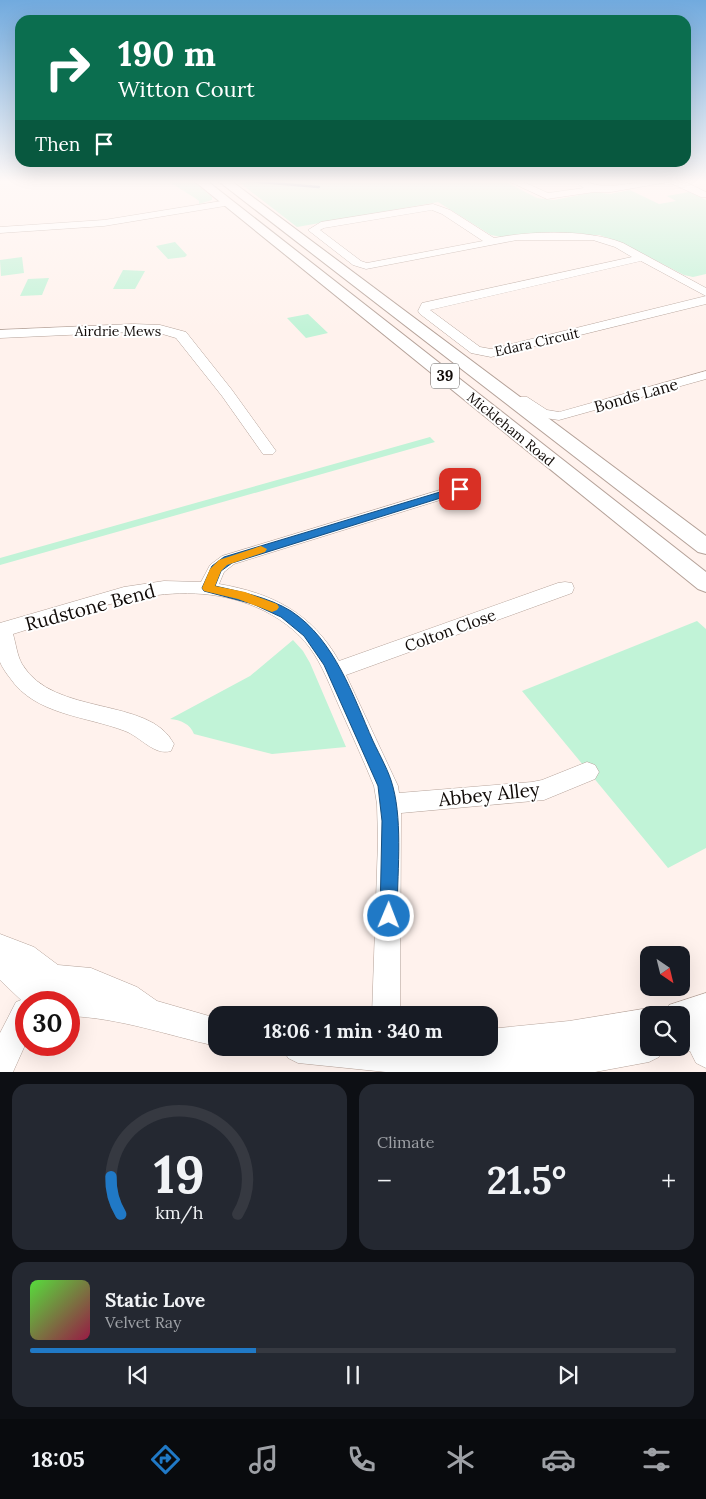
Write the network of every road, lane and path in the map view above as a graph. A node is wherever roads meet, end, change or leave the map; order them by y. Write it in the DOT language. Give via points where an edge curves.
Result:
graph roads {
  1 [pos="13,230"];
  2 [pos="262,230"];
  3 [pos="282,230"];
  4 [pos="289,230"];
  5 [pos="313,230"];
  6 [pos="474,230"];
  7 [pos="0,231"];
  8 [pos="267,234"];
  9 [pos="492,242"];
  10 [pos="642,258"];
  11 [pos="701,278"];
  12 [pos="686,282"];
  13 [pos="706,293"];
  14 [pos="706,300"];
  15 [pos="0,334"];
  16 [pos="448,350"];
  17 [pos="706,375"];
  18 [pos="566,415"];
  19 [pos="568,442"];
  20 [pos="268,450"];
  21 [pos="460,489"];
  22 [pos="706,547"];
  23 [pos="706,584"];
  24 [pos="208,588"];
  25 [pos="565,588"];
  26 [pos="1,631"];
  27 [pos="334,671"];
  28 [pos="163,744"];
  29 [pos="586,772"];
  30 [pos="389,804"];
  31 [pos="0,948"];
  32 [pos="0,963"];
  33 [pos="34,991"];
  34 [pos="38,991"];
  35 [pos="80,1001"];
  36 [pos="386,1006"];
  37 [pos="640,1026"];
  38 [pos="208,1030"];
  39 [pos="15,1040"];
  40 [pos="498,1045"];
  41 [pos="640,1048"];
  42 [pos="15,1051"];
  43 [pos="394,1056"];
  44 [pos="574,1056"];
  45 [pos="0,1065"];
  46 [pos="1,1072"];
  1 -- 7 [label="street"];
  2 -- 8 [label="main road, Mickleham Road / 39"];
  3 -- 8 [label="main road" via="275,235"];
  4 -- 16 [label="main road, Mickleham Road / 39"];
  5 -- 9 [label="street" via="357,263 366,266"];
  6 -- 9 [label="street"];
  8 -- 23 [label="main road, Mickleham Road / 39"];
  9 -- 10 [label="street" via="521,236 593,237 613,242"];
  10 -- 12 [label="street"];
  10 -- 14 [label="street, Edara Circuit" via="426,306 424,311 476,350 491,353"];
  11 -- 12 [label="street"];
  12 -- 13 [label="street"];
  15 -- 20 [label="street, Airdrie Mews" via="141,328 181,335"];
  16 -- 18 [label="street" via="538,411 552,416"];
  16 -- 19 [label="main road, Mickleham Road / 39"];
  17 -- 18 [label="street, Bonds Lane"];
  18 -- 19 [label="street" via="556,424"];
  19 -- 22 [label="main road, Mickleham Road / 39"];
  21 -- 24 [label="street" via="228,560 216,569"];
  24 -- 26 [label="street, Rudstone Bend" via="160,587 133,592"];
  24 -- 27 [label="street, Rudstone Bend" via="257,600 286,614 317,642"];
  25 -- 27 [label="street, Colton Close"];
  26 -- 28 [label="street" via="13,667 34,691 55,702 143,729"];
  27 -- 30 [label="street, Rudstone Bend" via="380,771"];
  29 -- 30 [label="street, Abbey Alley" via="532,792"];
  30 -- 36 [label="street, Rudstone Bend"];
  31 -- 34 [label="street" via="24,957"];
  32 -- 33 [label="street"];
  35 -- 38 [label="street" via="152,1014"];
  37 -- 44 [label="street"];
  39 -- 45 [label="street"];
  40 -- 44 [label="street"];
  41 -- 44 [label="street"];
  42 -- 46 [label="street"];
  43 -- 44 [label="street" via="413,1064 454,1067 515,1066"];
}
